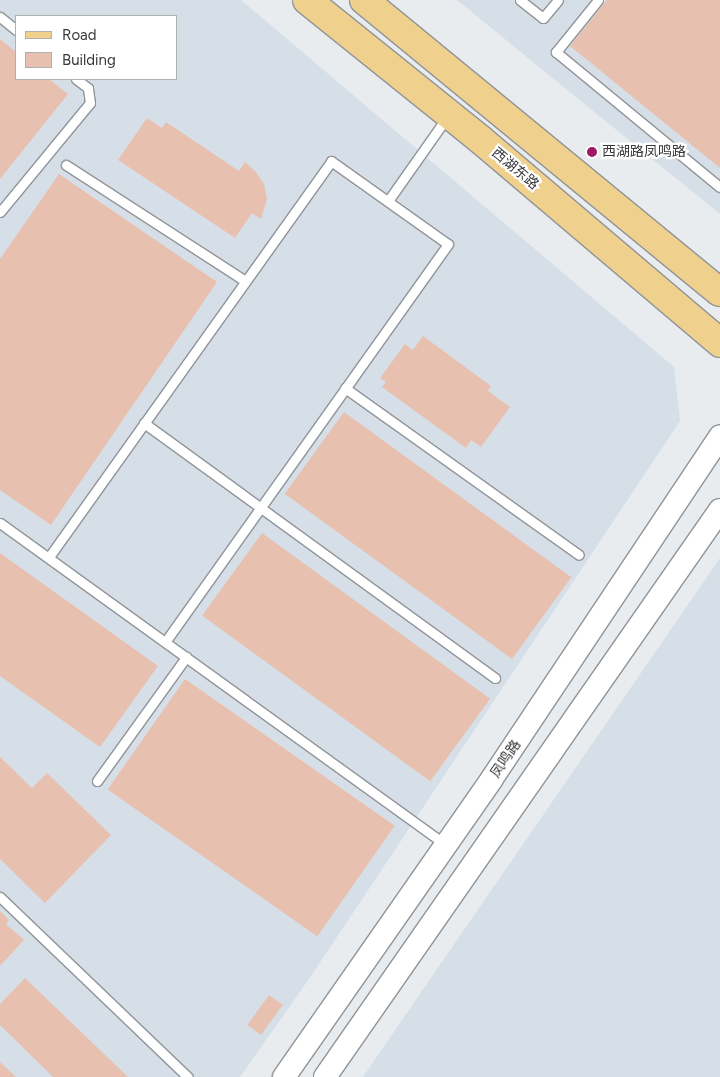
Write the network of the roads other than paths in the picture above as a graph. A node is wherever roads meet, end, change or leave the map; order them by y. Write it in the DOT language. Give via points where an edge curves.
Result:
graph roads {
  1 [pos="307,0"];
  2 [pos="364,0"];
  3 [pos="520,0"];
  4 [pos="558,0"];
  5 [pos="598,0"];
  6 [pos="0,17"];
  7 [pos="15,29"];
  8 [pos="77,80"];
  9 [pos="448,114"];
  10 [pos="66,164"];
  11 [pos="720,187"];
  12 [pos="388,201"];
  13 [pos="0,212"];
  14 [pos="246,281"];
  15 [pos="720,292"];
  16 [pos="720,343"];
  17 [pos="346,388"];
  18 [pos="144,423"];
  19 [pos="720,436"];
  20 [pos="260,508"];
  21 [pos="720,510"];
  22 [pos="0,523"];
  23 [pos="579,555"];
  24 [pos="49,557"];
  25 [pos="165,642"];
  26 [pos="186,657"];
  27 [pos="495,678"];
  28 [pos="96,781"];
  29 [pos="446,845"];
  30 [pos="0,897"];
  31 [pos="188,1077"];
  32 [pos="284,1077"];
  33 [pos="325,1077"];
  1 -- 9 [label="main road, 西湖东路"];
  2 -- 15 [label="main road"];
  3 -- 4 [label="lane" via="543,18"];
  5 -- 11 [label="lane" via="556,52"];
  6 -- 7 [label="lane"];
  8 -- 13 [label="lane" via="88,88 90,102"];
  9 -- 12 [label="lane"];
  9 -- 16 [label="main road, 西湖东路"];
  10 -- 14 [label="lane"];
  12 -- 14 [label="lane" via="331,161"];
  12 -- 17 [label="lane" via="448,244"];
  14 -- 18 [label="lane"];
  17 -- 20 [label="lane"];
  17 -- 23 [label="lane"];
  18 -- 20 [label="lane"];
  18 -- 24 [label="lane"];
  19 -- 29 [label="street, 凤鸣路"];
  20 -- 25 [label="lane"];
  20 -- 27 [label="lane"];
  21 -- 33 [label="street"];
  22 -- 24 [label="lane"];
  24 -- 25 [label="lane"];
  25 -- 26 [label="lane"];
  26 -- 28 [label="lane"];
  26 -- 29 [label="lane"];
  29 -- 32 [label="street, 凤鸣路"];
  30 -- 31 [label="lane"];
}
